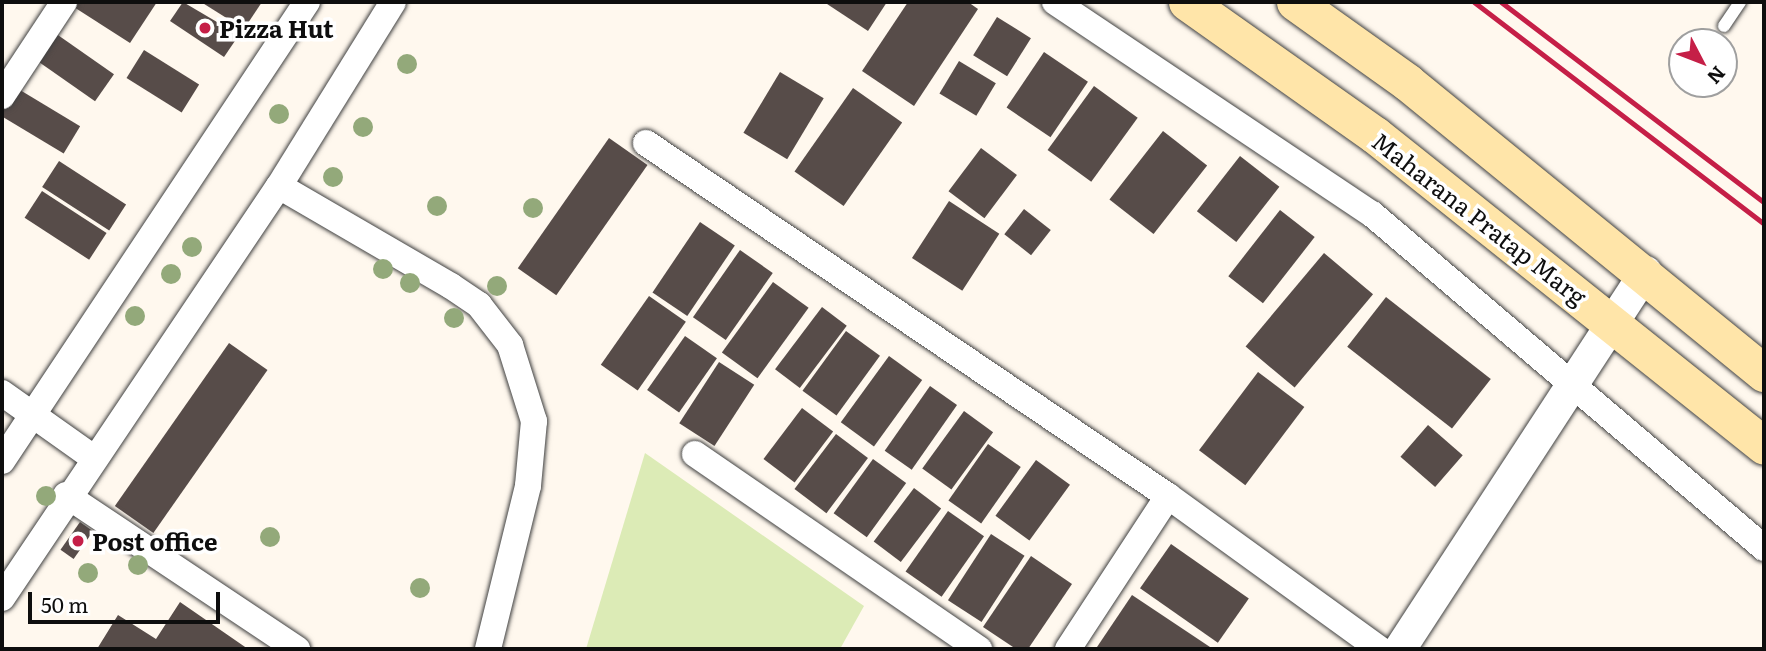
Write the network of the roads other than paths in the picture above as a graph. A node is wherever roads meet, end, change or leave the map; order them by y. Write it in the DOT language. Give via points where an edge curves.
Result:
graph roads {
  1 [pos="64,2"];
  2 [pos="307,2"];
  3 [pos="393,2"];
  4 [pos="1055,2"];
  5 [pos="1187,2"];
  6 [pos="1295,2"];
  7 [pos="1740,2"];
  8 [pos="1724,26"];
  9 [pos="2,96"];
  10 [pos="646,143"];
  11 [pos="279,186"];
  12 [pos="1646,272"];
  13 [pos="1611,321"];
  14 [pos="1764,373"];
  15 [pos="1570,385"];
  16 [pos="2,393"];
  17 [pos="30,415"];
  18 [pos="1764,446"];
  19 [pos="695,454"];
  20 [pos="92,457"];
  21 [pos="2,461"];
  22 [pos="66,495"];
  23 [pos="1168,496"];
  24 [pos="1764,548"];
  25 [pos="2,598"];
  26 [pos="297,649"];
  27 [pos="488,649"];
  28 [pos="979,649"];
  29 [pos="1068,649"];
  30 [pos="1379,649"];
  31 [pos="1401,649"];
  1 -- 9 [label="street"];
  2 -- 17 [label="street"];
  3 -- 11 [label="street"];
  4 -- 15 [label="street" via="1372,214"];
  5 -- 13 [label="main road, Maharana Pratap Marg" via="1375,135"];
  6 -- 12 [label="main road"];
  7 -- 8 [label="lane"];
  10 -- 23 [label="street"];
  11 -- 20 [label="street"];
  11 -- 27 [label="street" via="479,305 510,345 534,421 528,486"];
  12 -- 13 [label="street"];
  12 -- 14 [label="main road"];
  13 -- 15 [label="street"];
  13 -- 18 [label="main road, Maharana Pratap Marg"];
  15 -- 24 [label="street"];
  15 -- 31 [label="street"];
  16 -- 17 [label="street"];
  17 -- 20 [label="street"];
  17 -- 21 [label="street"];
  19 -- 28 [label="street"];
  20 -- 22 [label="street"];
  22 -- 25 [label="street"];
  22 -- 26 [label="street"];
  23 -- 29 [label="street"];
  23 -- 30 [label="street"];
}
